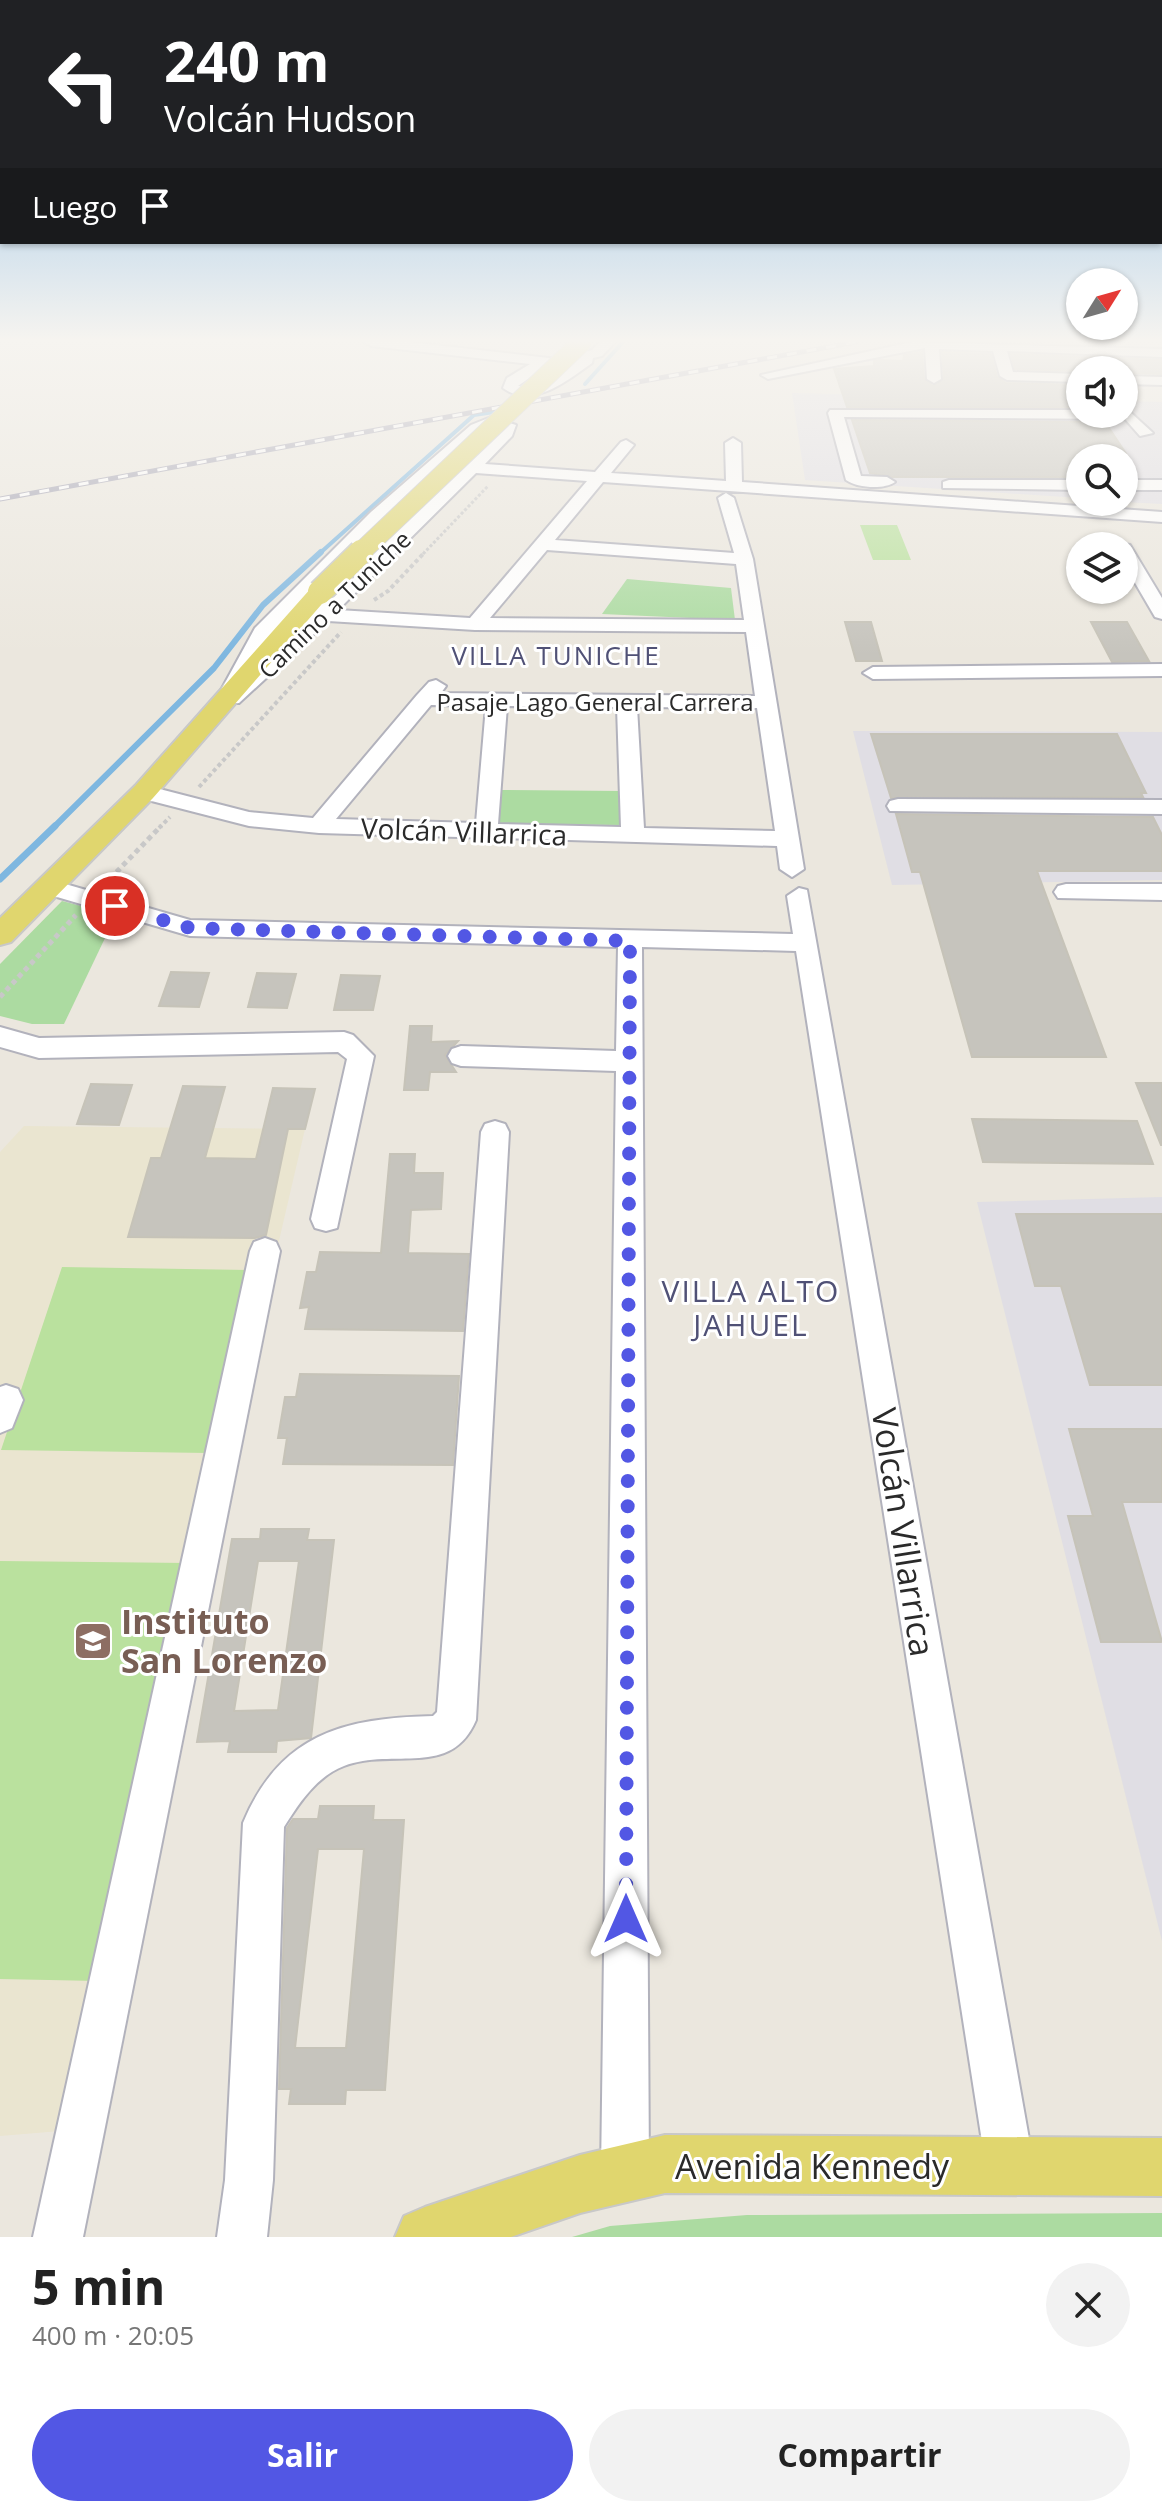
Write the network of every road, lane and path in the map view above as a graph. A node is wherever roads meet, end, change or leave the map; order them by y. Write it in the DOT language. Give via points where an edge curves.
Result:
graph roads {
  1 [pos="456,446"];
  2 [pos="486,446"];
  3 [pos="494,446"];
  4 [pos="625,446"];
  5 [pos="733,446"];
  6 [pos="844,446"];
  7 [pos="435,465"];
  8 [pos="472,468"];
  9 [pos="420,477"];
  10 [pos="459,481"];
  11 [pos="491,483"];
  12 [pos="593,484"];
  13 [pos="1066,485"];
  14 [pos="1138,485"];
  15 [pos="1162,485"];
  16 [pos="730,492"];
  17 [pos="781,503"];
  18 [pos="1066,511"];
  19 [pos="1138,515"];
  20 [pos="1086,516"];
  21 [pos="1131,516"];
  22 [pos="1162,517"];
  23 [pos="1110,532"];
  24 [pos="1121,532"];
  25 [pos="1162,533"];
  26 [pos="1138,536"];
  27 [pos="542,544"];
  28 [pos="744,559"];
  29 [pos="1138,571"];
  30 [pos="321,604"];
  31 [pos="1162,613"];
  32 [pos="354,617"];
  33 [pos="475,624"];
  34 [pos="754,626"];
  35 [pos="1162,670"];
  36 [pos="873,673"];
  37 [pos="497,700"];
  38 [pos="627,700"];
  39 [pos="766,702"];
  40 [pos="218,707"];
  41 [pos="144,792"];
  42 [pos="184,803"];
  43 [pos="898,806"];
  44 [pos="1162,807"];
  45 [pos="319,826"];
  46 [pos="486,832"];
  47 [pos="633,836"];
  48 [pos="787,839"];
  49 [pos="48,887"];
  50 [pos="1066,892"];
  51 [pos="1162,892"];
  52 [pos="91,899"];
  53 [pos="0,935"];
  54 [pos="630,941"];
  55 [pos="806,943"];
  56 [pos="0,997"];
  57 [pos="0,1037"];
  58 [pos="461,1056"];
  59 [pos="630,1061"];
  60 [pos="495,1132"];
  61 [pos="326,1219"];
  62 [pos="265,1251"];
  63 [pos="1010,2167"];
  64 [pos="1162,2167"];
  65 [pos="625,2173"];
  66 [pos="58,2237"];
  67 [pos="242,2237"];
  68 [pos="425,2237"];
  1 -- 7 [label="street, Camino a Tuniche"];
  2 -- 30 [label="main road, Camino a Tuniche, bridge"];
  3 -- 8 [label="street, Camino a Tuniche"];
  4 -- 12 [label="street"];
  5 -- 16 [label="street, Volcán Villarrica"];
  6 -- 13 [label="street" via="854,480"];
  7 -- 8 [label="street"];
  7 -- 9 [label="street, Camino a Tuniche"];
  8 -- 10 [label="street, Camino a Tuniche"];
  8 -- 12 [label="street"];
  9 -- 10 [label="street"];
  9 -- 40 [label="street, Camino a Tuniche" via="262,632"];
  10 -- 11 [label="street"];
  10 -- 30 [label="street, Camino a Tuniche"];
  11 -- 12 [label="street"];
  11 -- 32 [label="path" via="388,591"];
  12 -- 16 [label="street"];
  12 -- 27 [label="street"];
  14 -- 15 [label="street"];
  16 -- 17 [label="street"];
  16 -- 18 [label="street" via="753,488"];
  16 -- 28 [label="street, Volcán Villarrica"];
  19 -- 22 [label="street"];
  20 -- 23 [label="street"];
  21 -- 24 [label="street" via="1123,518"];
  25 -- 26 [label="street"];
  27 -- 28 [label="street"];
  27 -- 33 [label="street"];
  28 -- 34 [label="street, Volcán Villarrica"];
  29 -- 31 [label="street"];
  30 -- 32 [label="street"];
  30 -- 40 [label="main road, Camino a Tuniche"];
  32 -- 33 [label="street"];
  32 -- 42 [label="path"];
  33 -- 34 [label="street"];
  34 -- 39 [label="street, Volcán Villarrica"];
  35 -- 36 [label="street"];
  37 -- 38 [label="street, Pasaje Lago General Carrera"];
  37 -- 45 [label="street, Pasaje Lago General Carrera" via="430,692"];
  37 -- 46 [label="street"];
  38 -- 39 [label="street, Pasaje Lago General Carrera"];
  38 -- 47 [label="street"];
  39 -- 48 [label="street, Volcán Villarrica"];
  40 -- 41 [label="main road, Camino a Tuniche"];
  41 -- 42 [label="street, Volcán Villarrica"];
  41 -- 49 [label="main road, Camino a Tuniche"];
  42 -- 45 [label="street, Volcán Villarrica" via="249,819"];
  42 -- 52 [label="path"];
  43 -- 44 [label="street"];
  45 -- 46 [label="street, Volcán Villarrica"];
  46 -- 47 [label="street, Volcán Villarrica"];
  47 -- 48 [label="street, Volcán Villarrica"];
  48 -- 55 [label="street, Volcán Villarrica"];
  49 -- 52 [label="street"];
  49 -- 53 [label="main road, Camino a Tuniche"];
  50 -- 51 [label="street"];
  52 -- 54 [label="street" via="190,928"];
  52 -- 56 [label="path"];
  54 -- 55 [label="street"];
  54 -- 59 [label="street"];
  55 -- 63 [label="street, Volcán Villarrica"];
  57 -- 61 [label="street" via="39,1048 344,1042 361,1056"];
  58 -- 59 [label="street"];
  59 -- 65 [label="street"];
  60 -- 67 [label="street" via="456,1720 442,1736 375,1736 314,1760 282,1788 264,1823"];
  62 -- 66 [label="street"];
  63 -- 64 [label="main road, Avenida Kennedy"];
  63 -- 65 [label="main road, Avenida Kennedy" via="709,2162"];
  65 -- 68 [label="main road, Avenida Kennedy"];
}
